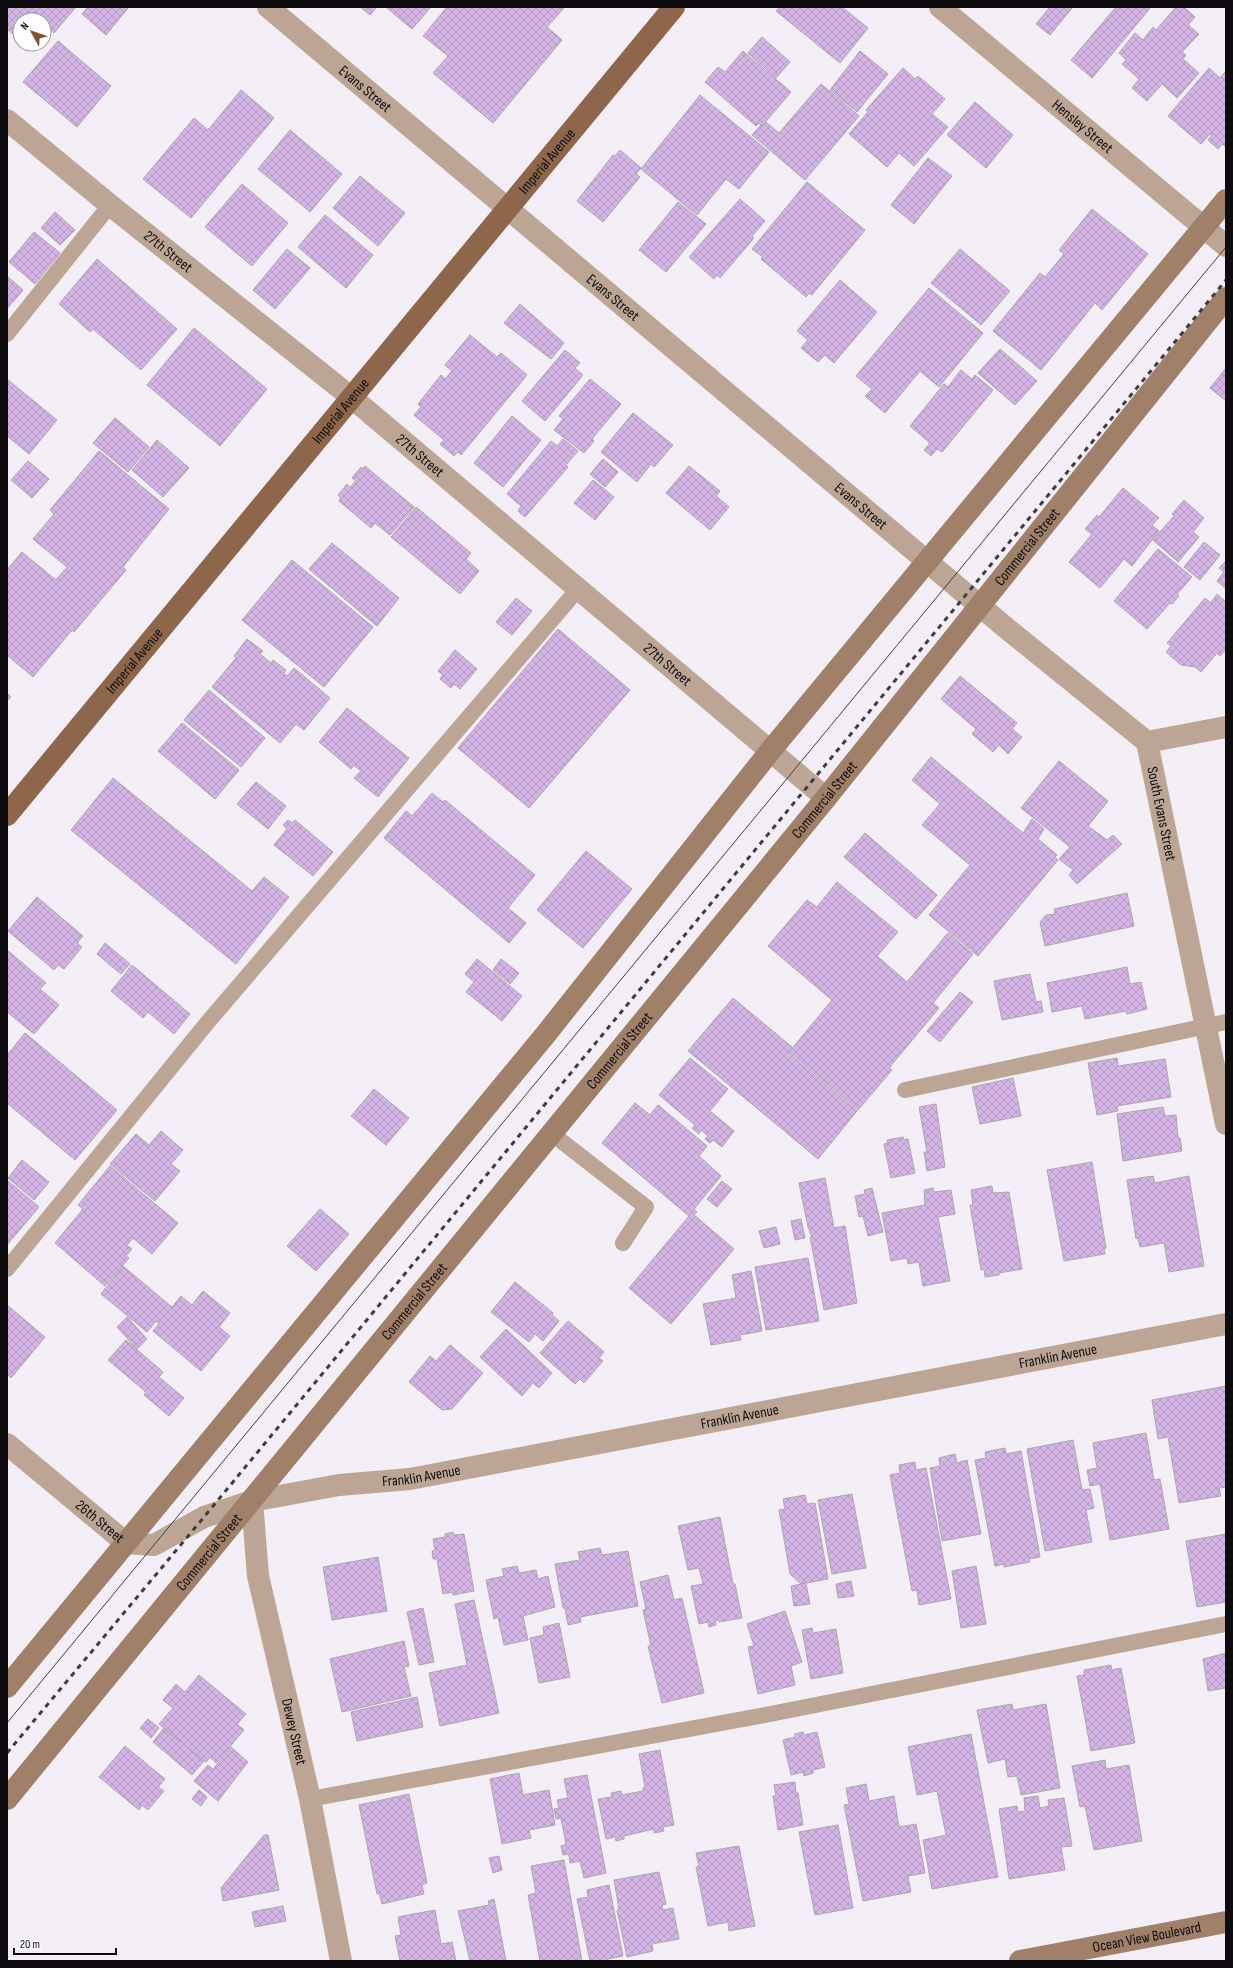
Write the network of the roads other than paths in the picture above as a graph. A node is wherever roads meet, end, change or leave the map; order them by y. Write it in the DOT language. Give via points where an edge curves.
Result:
graph roads {
  1 [pos="268,7"];
  2 [pos="674,7"];
  3 [pos="940,7"];
  4 [pos="7,120"];
  5 [pos="1226,200"];
  6 [pos="110,205"];
  7 [pos="508,207"];
  8 [pos="1204,227"];
  9 [pos="1226,246"];
  10 [pos="1226,298"];
  11 [pos="7,334"];
  12 [pos="351,397"];
  13 [pos="928,560"];
  14 [pos="579,588"];
  15 [pos="980,604"];
  16 [pos="1226,727"];
  17 [pos="1147,742"];
  18 [pos="771,750"];
  19 [pos="826,798"];
  20 [pos="7,815"];
  21 [pos="1216,1024"];
  22 [pos="904,1090"];
  23 [pos="1226,1124"];
  24 [pos="551,1133"];
  25 [pos="623,1243"];
  26 [pos="7,1269"];
  27 [pos="1226,1324"];
  28 [pos="7,1444"];
  29 [pos="252,1501"];
  30 [pos="126,1543"];
  31 [pos="1226,1624"];
  32 [pos="7,1687"];
  33 [pos="7,1799"];
  34 [pos="310,1799"];
  35 [pos="1226,1922"];
  36 [pos="341,1961"];
  37 [pos="1020,1961"];
  1 -- 7 [label="street, Evans Street"];
  2 -- 7 [label="main road, Imperial Avenue"];
  3 -- 8 [label="street, Hensley Street"];
  4 -- 6 [label="street, 27th Street"];
  5 -- 8 [label="main road"];
  6 -- 11 [label="lane"];
  6 -- 12 [label="street, 27th Street"];
  7 -- 12 [label="main road, Imperial Avenue"];
  7 -- 13 [label="street, Evans Street"];
  8 -- 9 [label="street, Hensley Street"];
  8 -- 13 [label="main road"];
  10 -- 15 [label="main road, Commercial Street"];
  12 -- 14 [label="street, 27th Street"];
  12 -- 20 [label="main road, Imperial Avenue"];
  13 -- 15 [label="street, Evans Street"];
  13 -- 18 [label="main road"];
  14 -- 18 [label="street, 27th Street"];
  14 -- 26 [label="lane" via="207,1023"];
  15 -- 17 [label="street"];
  15 -- 19 [label="main road, Commercial Street"];
  16 -- 17 [label="street"];
  17 -- 21 [label="street, South Evans Street"];
  18 -- 19 [label="street, 27th Street"];
  18 -- 30 [label="main road" via="546,1034"];
  19 -- 24 [label="main road, Commercial Street"];
  21 -- 22 [label="lane"];
  21 -- 23 [label="street, South Evans Street"];
  24 -- 25 [label="lane" via="646,1207"];
  24 -- 29 [label="main road, Commercial Street"];
  27 -- 29 [label="street, Franklin Avenue" via="410,1479 339,1485"];
  28 -- 30 [label="street, 26th Street"];
  29 -- 30 [label="street, 26th Street" via="204,1517 154,1545"];
  29 -- 33 [label="main road, Commercial Street"];
  29 -- 34 [label="street, Dewey Street" via="258,1576"];
  30 -- 32 [label="main road"];
  31 -- 34 [label="lane" via="765,1715"];
  34 -- 36 [label="street, Dewey Street"];
  35 -- 37 [label="main road, Ocean View Boulevard"];
}
